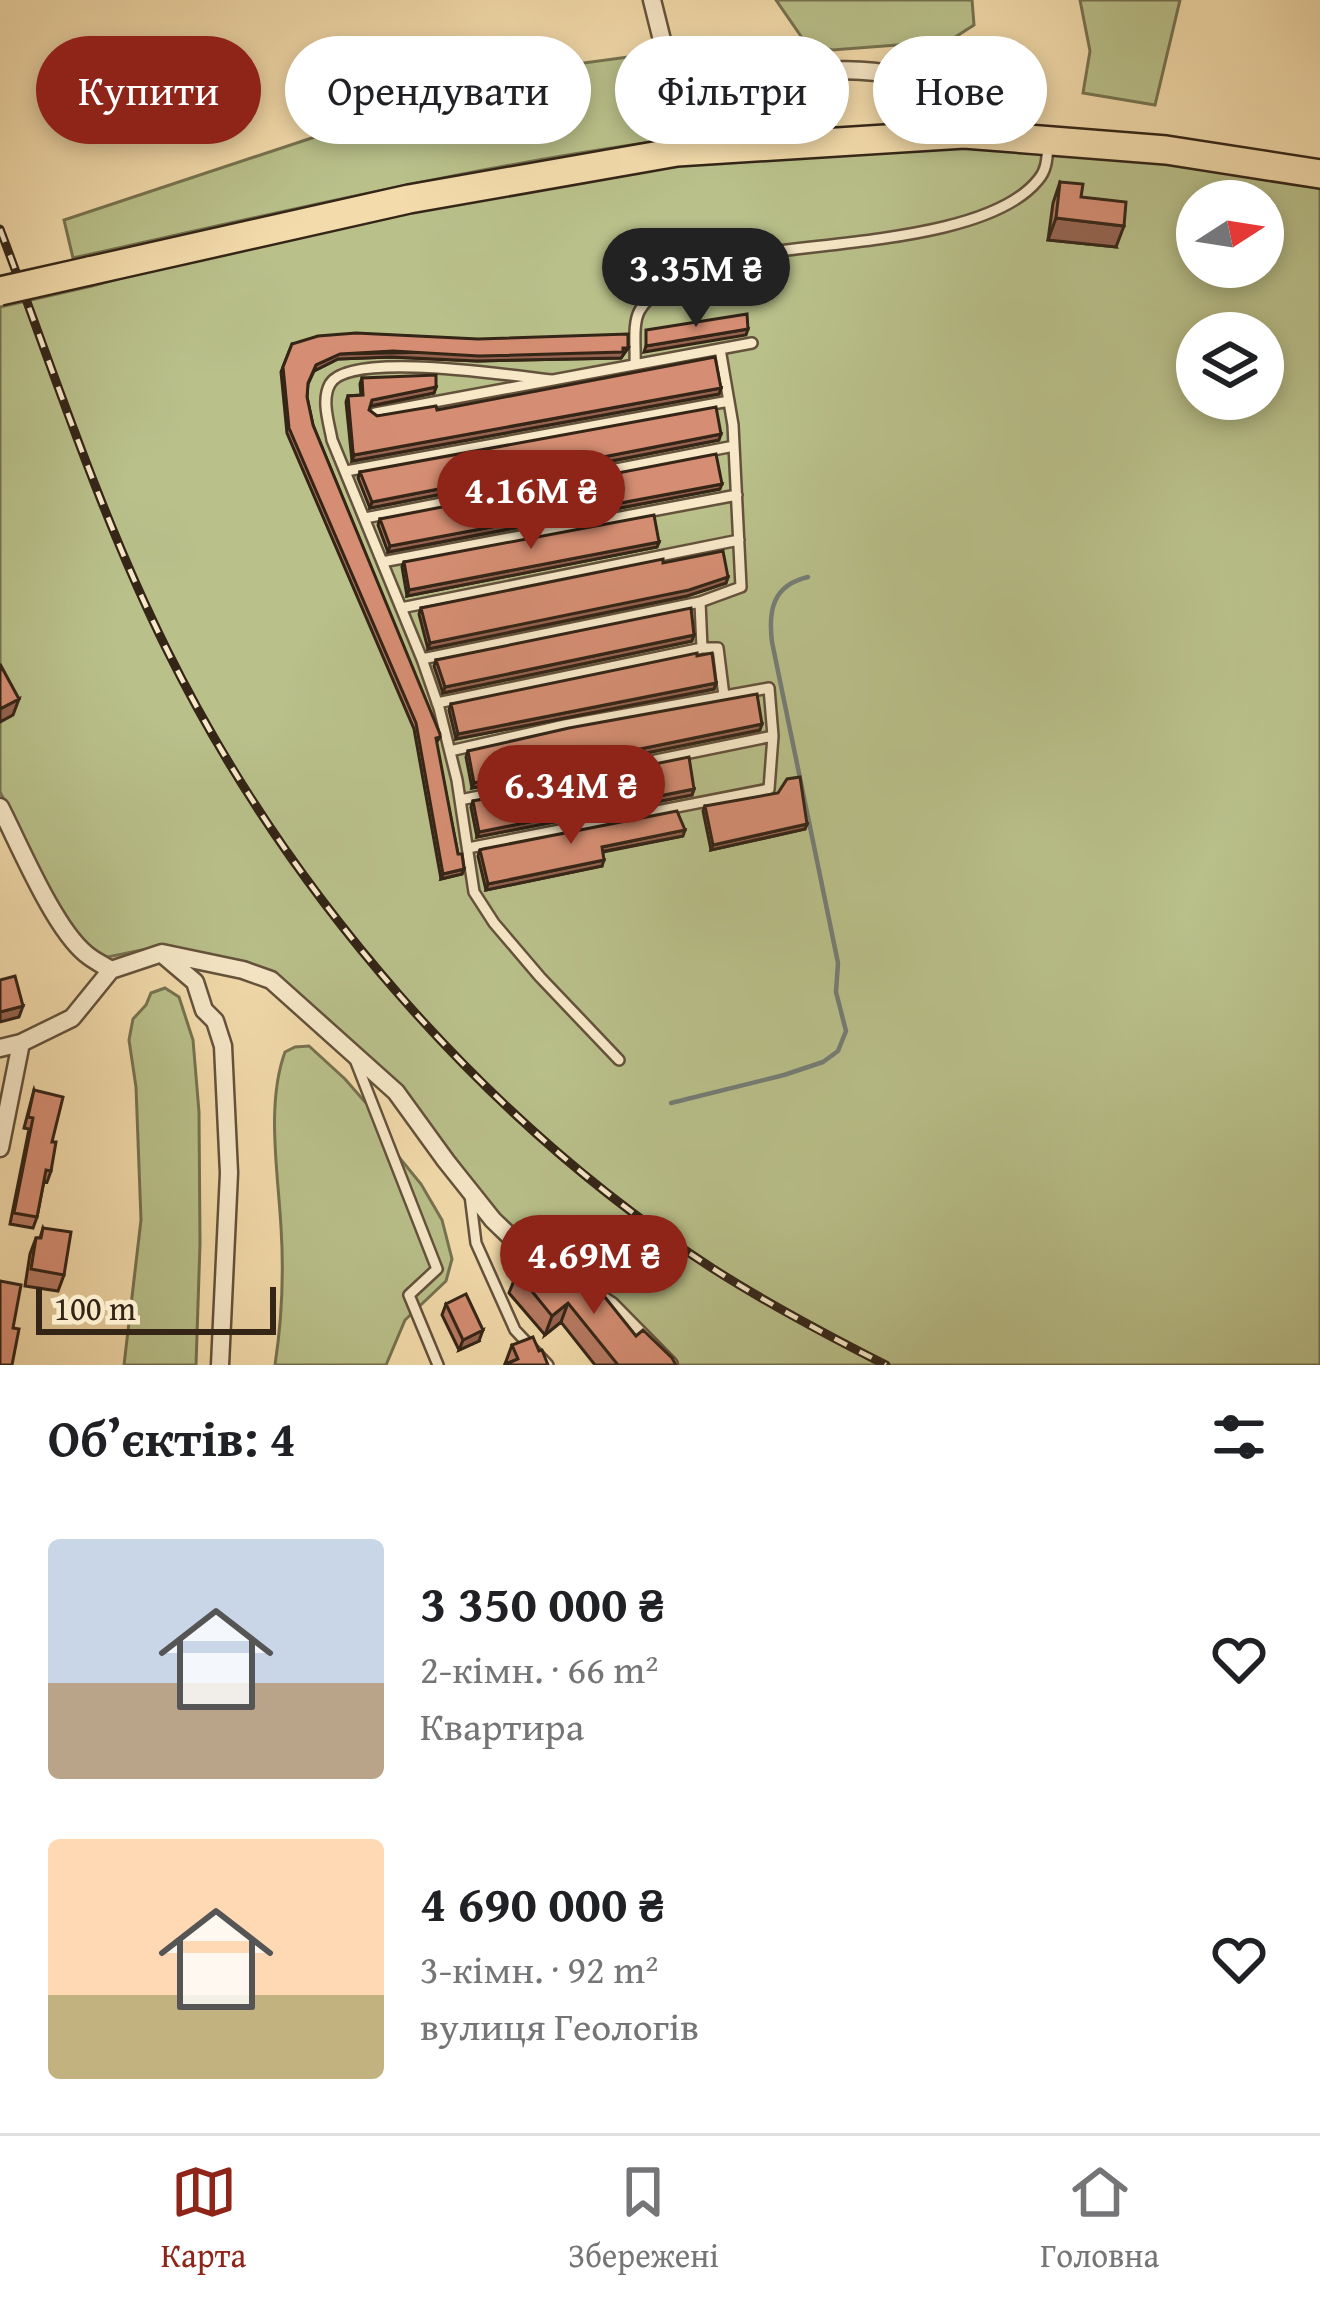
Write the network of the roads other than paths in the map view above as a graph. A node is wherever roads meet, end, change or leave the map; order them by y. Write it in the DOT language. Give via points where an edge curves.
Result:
graph roads {
  1 [pos="652,0"];
  2 [pos="873,71"];
  3 [pos="873,140"];
  4 [pos="1048,140"];
  5 [pos="1320,174"];
  6 [pos="0,291"];
  7 [pos="752,344"];
  8 [pos="720,349"];
  9 [pos="635,364"];
  10 [pos="551,380"];
  11 [pos="729,400"];
  12 [pos="375,413"];
  13 [pos="734,446"];
  14 [pos="346,471"];
  15 [pos="737,495"];
  16 [pos="365,518"];
  17 [pos="739,540"];
  18 [pos="382,562"];
  19 [pos="700,602"];
  20 [pos="401,608"];
  21 [pos="702,648"];
  22 [pos="422,659"];
  23 [pos="724,696"];
  24 [pos="437,703"];
  25 [pos="773,736"];
  26 [pos="450,751"];
  27 [pos="460,800"];
  28 [pos="0,807"];
  29 [pos="468,848"];
  30 [pos="162,953"];
  31 [pos="111,970"];
  32 [pos="21,1043"];
  33 [pos="0,1048"];
  34 [pos="352,1051"];
  35 [pos="619,1060"];
  36 [pos="0,1148"];
  37 [pos="469,1190"];
  38 [pos="220,1365"];
  39 [pos="438,1365"];
  40 [pos="548,1365"];
  41 [pos="669,1365"];
  1 -- 2 [label="street" via="665,52 700,68"];
  3 -- 6 [label="main road, bridge" via="677,152 409,199"];
  4 -- 5 [label="main road"];
  4 -- 9 [label="lane" via="1040,179 988,212 950,226 735,258 676,280 637,313"];
  7 -- 8 [label="lane"];
  8 -- 9 [label="lane"];
  8 -- 11 [label="lane"];
  9 -- 10 [label="lane"];
  10 -- 12 [label="lane"];
  10 -- 14 [label="lane" via="438,368 339,373 325,401"];
  11 -- 13 [label="lane"];
  11 -- 14 [label="lane"];
  13 -- 15 [label="lane"];
  13 -- 16 [label="lane"];
  14 -- 16 [label="lane"];
  15 -- 17 [label="lane"];
  15 -- 18 [label="lane"];
  16 -- 18 [label="lane"];
  17 -- 19 [label="lane" via="741,587"];
  17 -- 20 [label="lane"];
  18 -- 20 [label="lane"];
  19 -- 21 [label="lane"];
  19 -- 22 [label="lane"];
  20 -- 22 [label="lane"];
  21 -- 23 [label="lane" via="718,648"];
  21 -- 24 [label="lane"];
  22 -- 24 [label="lane"];
  23 -- 25 [label="lane" via="769,688"];
  23 -- 26 [label="lane"];
  24 -- 26 [label="lane"];
  25 -- 27 [label="lane"];
  25 -- 29 [label="lane" via="769,789"];
  26 -- 27 [label="lane"];
  27 -- 29 [label="lane"];
  28 -- 31 [label="street" via="69,934"];
  29 -- 35 [label="lane" via="474,892 494,922"];
  30 -- 31 [label="street"];
  30 -- 34 [label="street" via="271,980"];
  30 -- 38 [label="street" via="195,982 223,1046 229,1173"];
  31 -- 32 [label="street" via="72,1018"];
  32 -- 33 [label="street"];
  32 -- 36 [label="street"];
  34 -- 37 [label="street" via="396,1092"];
  34 -- 39 [label="lane" via="437,1269 409,1295"];
  37 -- 40 [label="lane" via="476,1243 515,1330"];
  37 -- 41 [label="street" via="520,1246 610,1306"];
}
